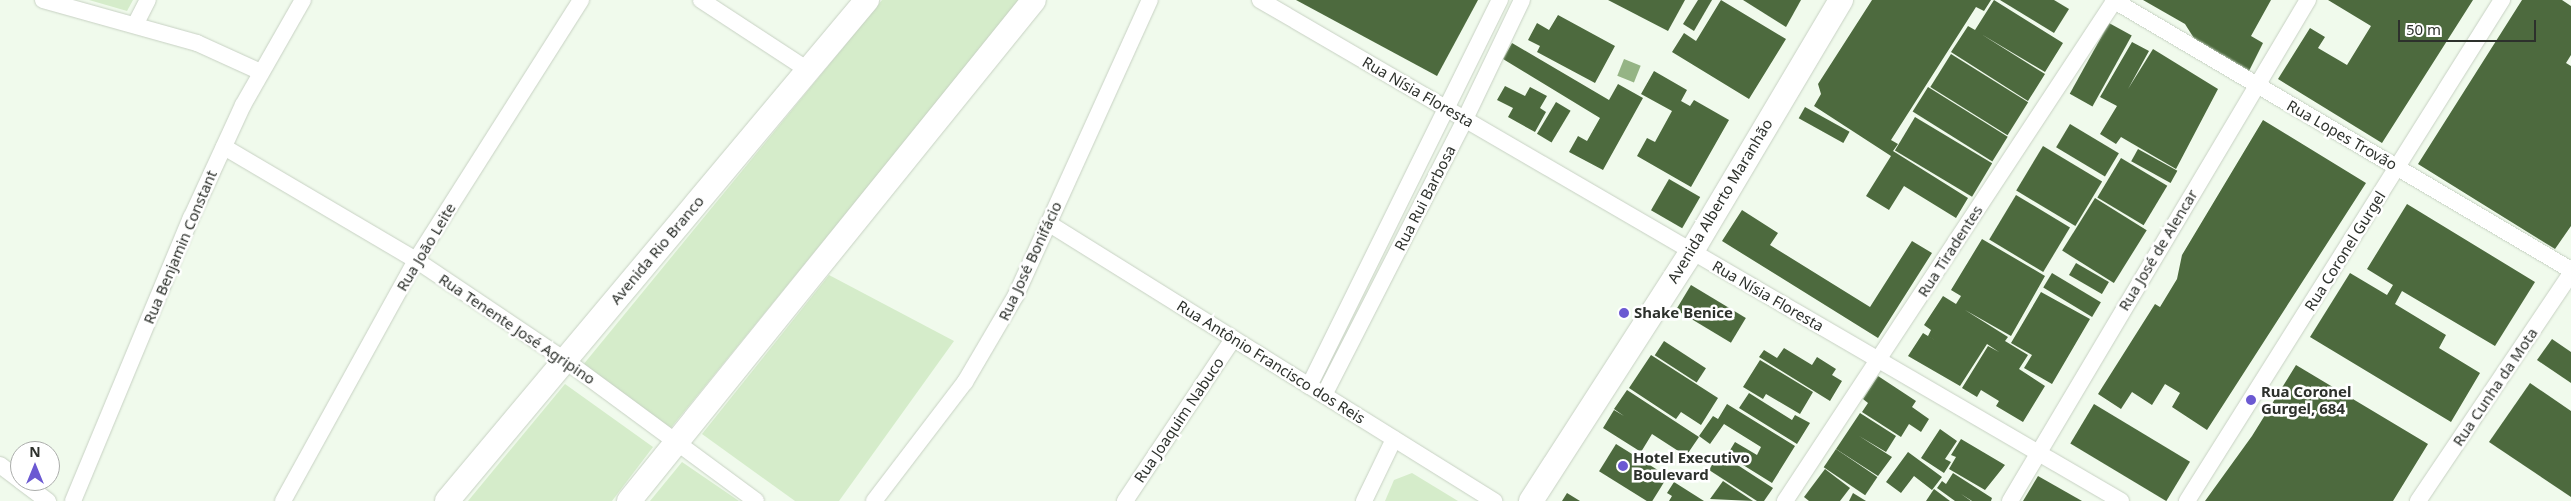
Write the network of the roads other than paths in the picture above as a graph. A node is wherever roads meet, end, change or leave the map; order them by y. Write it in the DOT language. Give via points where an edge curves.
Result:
graph roads {
  1 [pos="43,0"];
  2 [pos="148,0"];
  3 [pos="303,0"];
  4 [pos="581,0"];
  5 [pos="701,0"];
  6 [pos="867,0"];
  7 [pos="1034,0"];
  8 [pos="1150,0"];
  9 [pos="1260,0"];
  10 [pos="1500,0"];
  11 [pos="1841,0"];
  12 [pos="2114,0"];
  13 [pos="2308,0"];
  14 [pos="2502,0"];
  15 [pos="1518,1"];
  16 [pos="135,25"];
  17 [pos="808,70"];
  18 [pos="261,72"];
  19 [pos="2258,86"];
  20 [pos="1446,109"];
  21 [pos="1465,119"];
  22 [pos="224,146"];
  23 [pos="2398,168"];
  24 [pos="1048,224"];
  25 [pos="1692,251"];
  26 [pos="416,260"];
  27 [pos="1370,262"];
  28 [pos="2571,271"];
  29 [pos="1387,272"];
  30 [pos="1233,339"];
  31 [pos="565,360"];
  32 [pos="1878,360"];
  33 [pos="1309,386"];
  34 [pos="1324,395"];
  35 [pos="1394,438"];
  36 [pos="676,442"];
  37 [pos="2039,453"];
  38 [pos="0,465"];
  39 [pos="10,473"];
  40 [pos="34,491"];
  41 [pos="48,501"];
  42 [pos="73,501"];
  43 [pos="283,501"];
  44 [pos="447,501"];
  45 [pos="629,501"];
  46 [pos="756,501"];
  47 [pos="874,501"];
  48 [pos="1125,501"];
  49 [pos="1364,501"];
  50 [pos="1494,501"];
  51 [pos="1531,501"];
  52 [pos="1785,501"];
  53 [pos="2010,501"];
  54 [pos="2121,501"];
  55 [pos="2187,501"];
  56 [pos="2418,501"];
  1 -- 16 [label="street"];
  2 -- 16 [label="street"];
  3 -- 18 [label="street, Rua Benjamin Constant"];
  4 -- 26 [label="street, Rua João Leite"];
  5 -- 17 [label="street"];
  6 -- 17 [label="main road, Avenida Rio Branco"];
  7 -- 36 [label="main road"];
  8 -- 24 [label="street, Rua José Bonifácio"];
  9 -- 20 [label="street, Rua Nísia Floresta"];
  10 -- 20 [label="street, Rua Rui Barbosa"];
  11 -- 25 [label="main road, Avenida Alberto Maranhão"];
  12 -- 19 [label="street, Rua Lopes Trovão"];
  12 -- 32 [label="street, Rua Tiradentes"];
  13 -- 19 [label="street, Rua José de Alencar"];
  14 -- 23 [label="street, Rua Coronel Gurgel"];
  15 -- 21 [label="street, Rua Rui Barbosa"];
  16 -- 18 [label="street" via="197,43"];
  17 -- 31 [label="main road, Avenida Rio Branco"];
  18 -- 22 [label="street, Rua Benjamin Constant"];
  19 -- 23 [label="street, Rua Lopes Trovão"];
  19 -- 37 [label="street, Rua José de Alencar" via="2130,294"];
  20 -- 21 [label="street, Rua Nísia Floresta"];
  20 -- 27 [label="street, Rua Rui Barbosa"];
  21 -- 25 [label="street, Rua Nísia Floresta"];
  21 -- 29 [label="street, Rua Rui Barbosa"];
  22 -- 26 [label="street, Rua Tenente José Agripino"];
  22 -- 42 [label="street, Rua Benjamin Constant"];
  23 -- 28 [label="street, Rua Lopes Trovão"];
  23 -- 55 [label="street, Rua Coronel Gurgel"];
  24 -- 30 [label="street, Rua Antônio Francisco dos Reis"];
  24 -- 47 [label="street, Rua José Bonifácio" via="1016,295 965,382"];
  25 -- 32 [label="street, Rua Nísia Floresta"];
  25 -- 51 [label="main road, Avenida Alberto Maranhão"];
  26 -- 31 [label="street, Rua Tenente José Agripino"];
  26 -- 43 [label="street, Rua João Leite"];
  27 -- 29 [label="street"];
  27 -- 33 [label="street, Rua Rui Barbosa"];
  28 -- 56 [label="street, Rua Cunha da Mota"];
  29 -- 34 [label="street, Rua Rui Barbosa"];
  30 -- 33 [label="street, Rua Antônio Francisco dos Reis"];
  30 -- 48 [label="street, Rua Joaquim Nabuco"];
  31 -- 36 [label="street, Rua Tenente José Agripino"];
  31 -- 44 [label="main road, Avenida Rio Branco"];
  32 -- 37 [label="street, Rua Nísia Floresta"];
  32 -- 52 [label="street, Rua Tiradentes"];
  33 -- 34 [label="street, Rua Antônio Francisco dos Reis"];
  34 -- 35 [label="street, Rua Antônio Francisco dos Reis"];
  35 -- 49 [label="street"];
  35 -- 50 [label="street, Rua Antônio Francisco dos Reis"];
  36 -- 45 [label="main road"];
  36 -- 46 [label="street, Rua Tenente José Agripino"];
  37 -- 53 [label="street, Rua José de Alencar"];
  37 -- 54 [label="street, Rua Nísia Floresta"];
  38 -- 39 [label="street"];
  40 -- 41 [label="street"];
}
